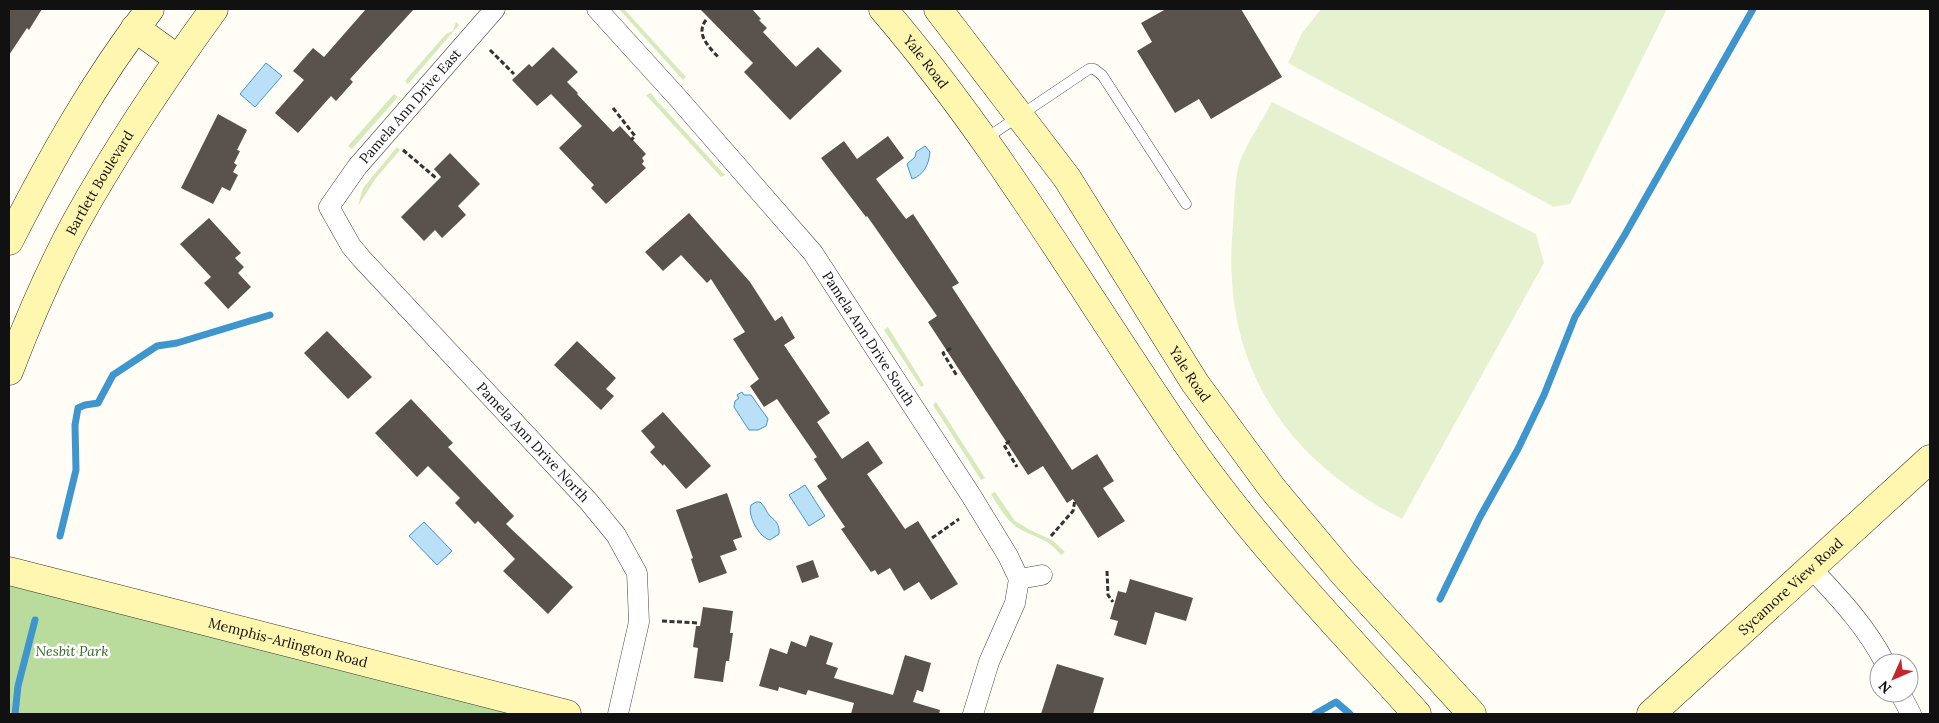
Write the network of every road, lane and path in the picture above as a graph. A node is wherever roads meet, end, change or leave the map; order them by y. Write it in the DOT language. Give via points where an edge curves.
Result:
graph roads {
  1 [pos="214,9"];
  2 [pos="495,9"];
  3 [pos="597,9"];
  4 [pos="883,9"];
  5 [pos="945,11"];
  6 [pos="142,18"];
  7 [pos="706,20"];
  8 [pos="490,50"];
  9 [pos="719,58"];
  10 [pos="178,59"];
  11 [pos="514,74"];
  12 [pos="614,108"];
  13 [pos="1020,115"];
  14 [pos="631,140"];
  15 [pos="984,140"];
  16 [pos="403,150"];
  17 [pos="436,178"];
  18 [pos="1186,204"];
  19 [pos="329,207"];
  20 [pos="9,241"];
  21 [pos="951,348"];
  22 [pos="9,371"];
  23 [pos="957,376"];
  24 [pos="1010,441"];
  25 [pos="1930,459"];
  26 [pos="1017,467"];
  27 [pos="1075,500"];
  28 [pos="959,519"];
  29 [pos="1051,536"];
  30 [pos="932,538"];
  31 [pos="1811,568"];
  32 [pos="9,571"];
  33 [pos="1107,571"];
  34 [pos="1042,575"];
  35 [pos="1019,579"];
  36 [pos="1113,602"];
  37 [pos="662,622"];
  38 [pos="699,623"];
  39 [pos="1880,653"];
  40 [pos="567,714"];
  41 [pos="618,714"];
  42 [pos="973,714"];
  43 [pos="1417,714"];
  44 [pos="1472,714"];
  45 [pos="1651,714"];
  1 -- 10 [label="main road, Bartlett Boulevard"];
  2 -- 19 [label="street, Pamela Ann Drive East" via="357,167"];
  3 -- 35 [label="street, Pamela Ann Drive South" via="813,253 972,497"];
  4 -- 15 [label="main road, Yale Road"];
  5 -- 13 [label="main road, Yale Road"];
  6 -- 10 [label="main road"];
  6 -- 20 [label="main road" via="54,155"];
  7 -- 9 [label="path" via="702,26 703,36"];
  8 -- 11 [label="path"];
  10 -- 22 [label="main road, Bartlett Boulevard" via="119,148 75,224 38,300"];
  12 -- 14 [label="path" via="635,136"];
  13 -- 15 [label="lane"];
  13 -- 18 [label="lane" via="1094,68 1102,75"];
  13 -- 44 [label="main road, Yale Road" via="1067,178 1195,382 1272,488 1343,573"];
  15 -- 43 [label="main road, Yale Road" via="1185,441 1247,521"];
  16 -- 17 [label="path"];
  19 -- 41 [label="street, Pamela Ann Drive North" via="360,258 589,502 626,550 637,573 639,622"];
  21 -- 23 [label="path" via="943,353"];
  24 -- 26 [label="path" via="1004,446"];
  25 -- 31 [label="main road, Sycamore View Road"];
  27 -- 29 [label="path" via="1072,511"];
  28 -- 30 [label="path"];
  31 -- 39 [label="street" via="1854,614"];
  31 -- 45 [label="main road, Sycamore View Road"];
  32 -- 40 [label="main road, Memphis-Arlington Road"];
  33 -- 36 [label="path" via="1108,595"];
  34 -- 35 [label="street"];
  35 -- 42 [label="street" via="1015,603 989,662"];
  37 -- 38 [label="path"];
}
